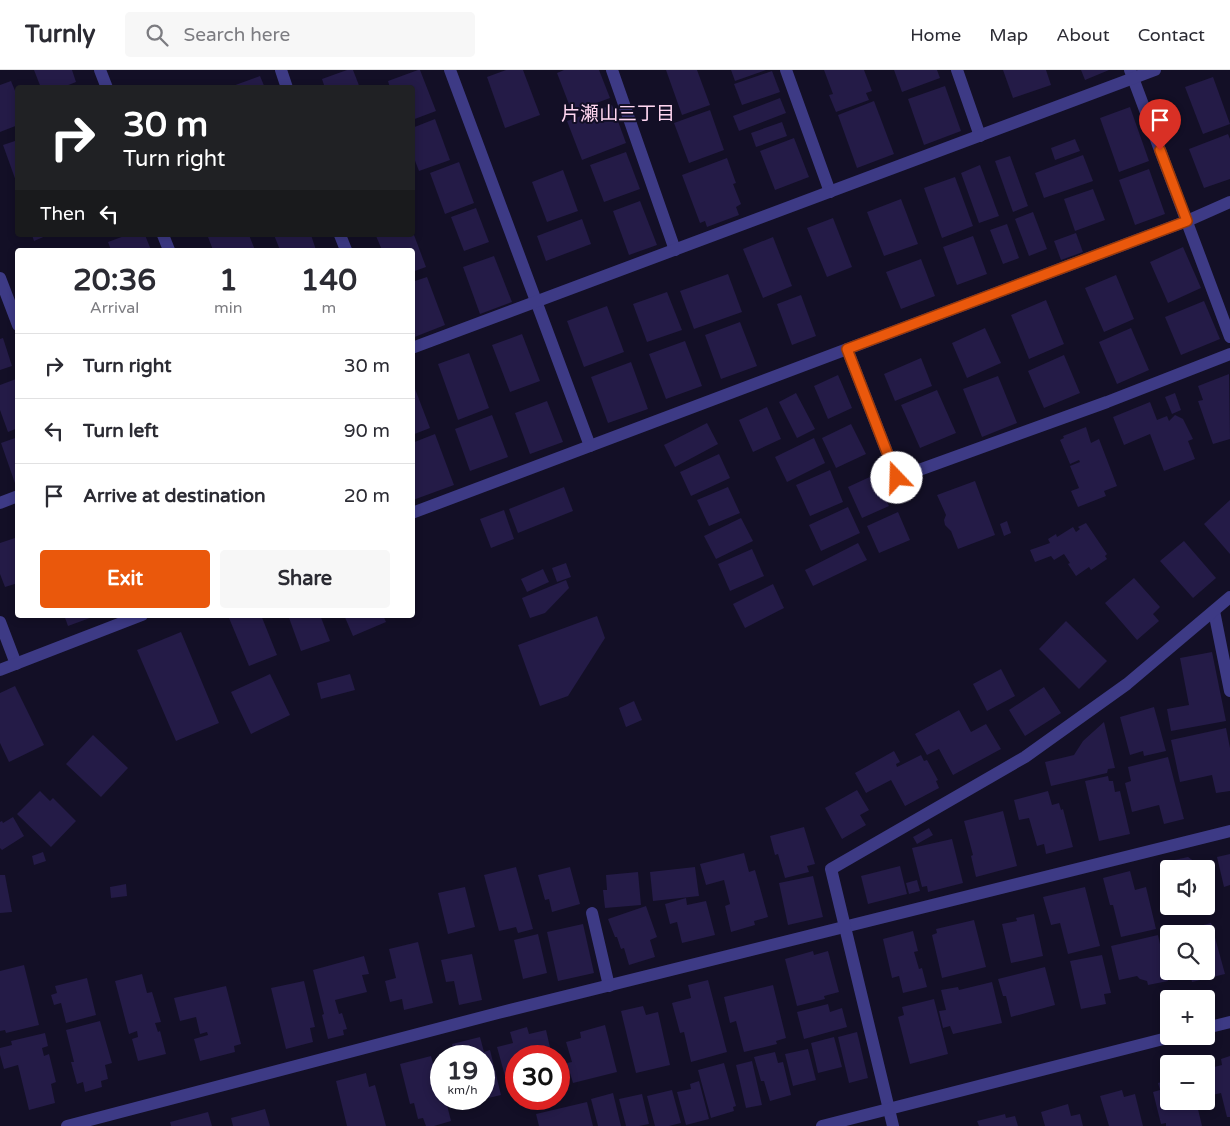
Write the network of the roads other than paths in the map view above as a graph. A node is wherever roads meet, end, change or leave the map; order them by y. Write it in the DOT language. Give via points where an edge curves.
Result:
graph roads {
  1 [pos="100,70"];
  2 [pos="281,70"];
  3 [pos="450,70"];
  4 [pos="612,70"];
  5 [pos="786,70"];
  6 [pos="956,70"];
  7 [pos="1155,70"];
  8 [pos="1132,74"];
  9 [pos="106,85"];
  10 [pos="286,85"];
  11 [pos="980,136"];
  12 [pos="830,192"];
  13 [pos="1230,202"];
  14 [pos="1187,221"];
  15 [pos="676,250"];
  16 [pos="0,278"];
  17 [pos="536,302"];
  18 [pos="15,317"];
  19 [pos="1230,337"];
  20 [pos="415,347"];
  21 [pos="847,349"];
  22 [pos="1230,354"];
  23 [pos="590,446"];
  24 [pos="15,497"];
  25 [pos="0,503"];
  26 [pos="415,512"];
  27 [pos="1230,597"];
  28 [pos="1214,611"];
  29 [pos="127,618"];
  30 [pos="0,622"];
  31 [pos="16,664"];
  32 [pos="0,670"];
  33 [pos="1230,691"];
  34 [pos="1230,831"];
  35 [pos="592,913"];
  36 [pos="844,927"];
  37 [pos="610,986"];
  38 [pos="1230,1022"];
  39 [pos="1215,1026"];
  40 [pos="1160,1040"];
  41 [pos="888,1109"];
  42 [pos="67,1126"];
  43 [pos="822,1126"];
  44 [pos="893,1126"];
  1 -- 9 [label="street"];
  2 -- 10 [label="street"];
  3 -- 17 [label="street"];
  4 -- 15 [label="street"];
  5 -- 12 [label="street"];
  6 -- 11 [label="street"];
  7 -- 8 [label="street"];
  8 -- 11 [label="street"];
  8 -- 14 [label="street"];
  11 -- 12 [label="street"];
  12 -- 15 [label="street"];
  13 -- 14 [label="street"];
  14 -- 19 [label="street"];
  14 -- 21 [label="street"];
  15 -- 17 [label="street"];
  16 -- 18 [label="street"];
  17 -- 20 [label="street"];
  17 -- 23 [label="street"];
  21 -- 22 [label="street" via="897,478"];
  21 -- 23 [label="street"];
  23 -- 26 [label="street"];
  24 -- 25 [label="street"];
  27 -- 28 [label="street"];
  28 -- 33 [label="street"];
  28 -- 36 [label="street" via="1127,684 1025,757 831,869"];
  29 -- 31 [label="street"];
  30 -- 31 [label="street"];
  31 -- 32 [label="street"];
  34 -- 36 [label="street"];
  35 -- 37 [label="street"];
  36 -- 37 [label="street"];
  36 -- 41 [label="street"];
  37 -- 42 [label="street"];
  38 -- 39 [label="street"];
  40 -- 41 [label="street"];
  41 -- 43 [label="street"];
  41 -- 44 [label="street"];
}
